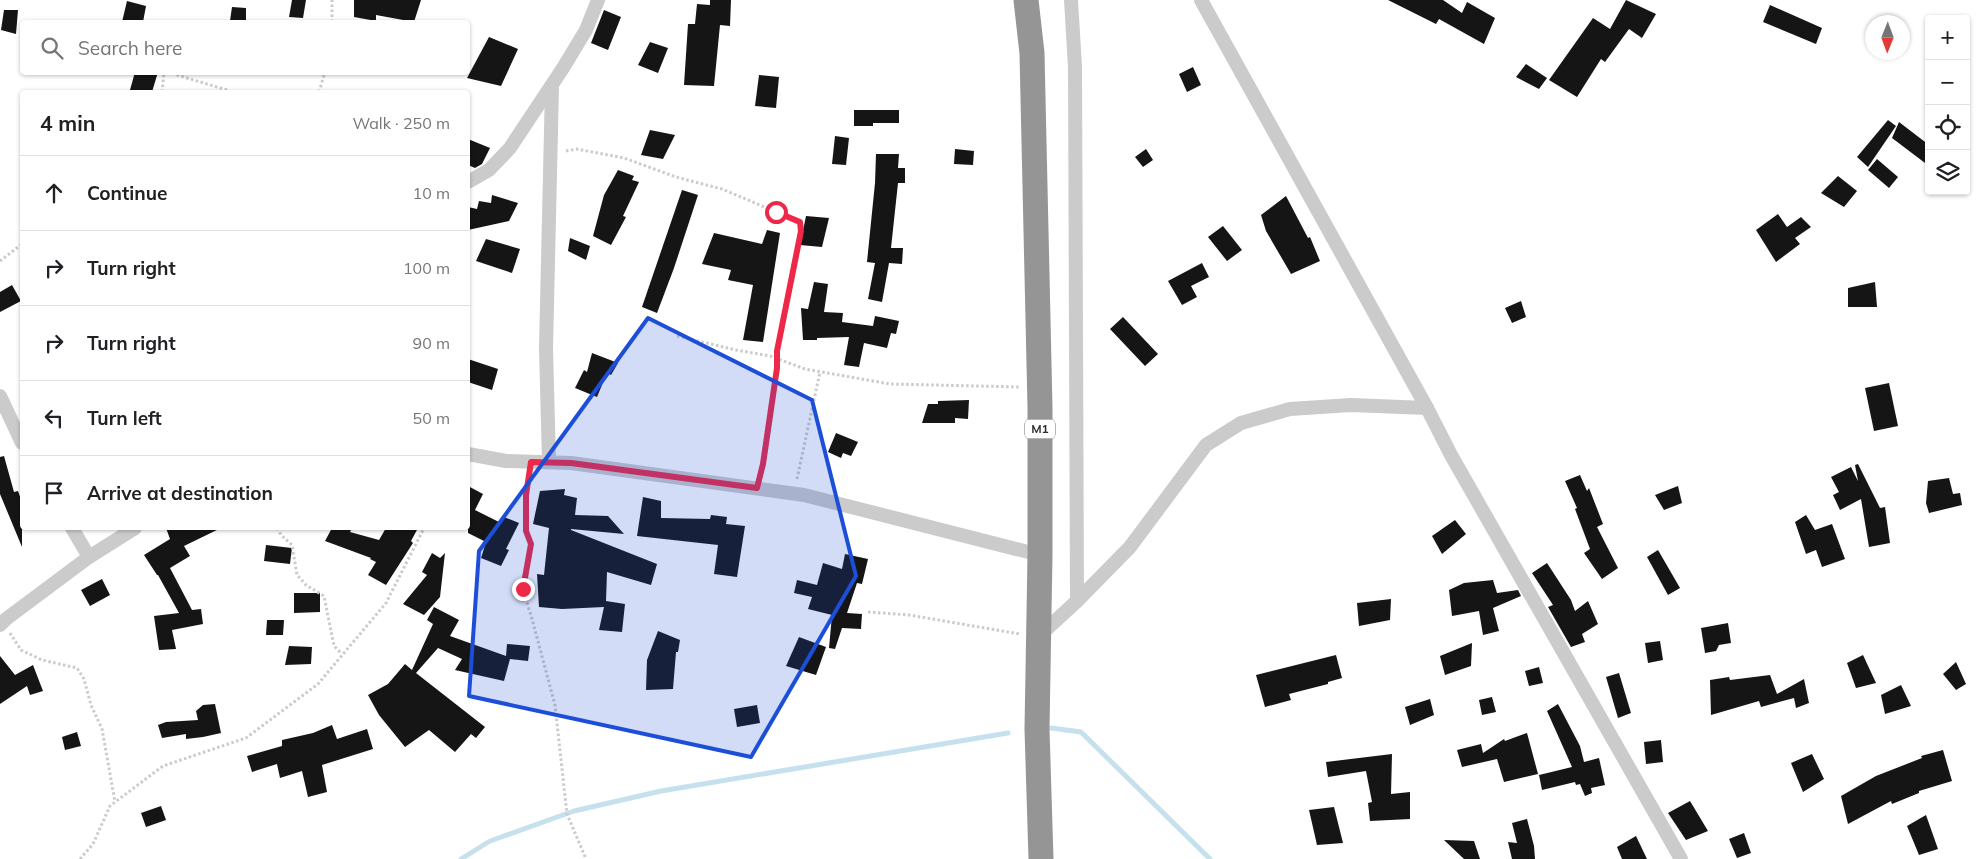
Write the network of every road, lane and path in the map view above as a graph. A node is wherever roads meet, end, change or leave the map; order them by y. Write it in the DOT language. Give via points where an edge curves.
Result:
graph roads {
  1 [pos="332,0"];
  2 [pos="598,0"];
  3 [pos="1026,0"];
  4 [pos="1071,0"];
  5 [pos="1201,0"];
  6 [pos="332,20"];
  7 [pos="165,75"];
  8 [pos="175,75"];
  9 [pos="324,75"];
  10 [pos="552,87"];
  11 [pos="162,90"];
  12 [pos="222,90"];
  13 [pos="320,90"];
  14 [pos="561,152"];
  15 [pos="470,181"];
  16 [pos="20,246"];
  17 [pos="0,261"];
  18 [pos="677,336"];
  19 [pos="820,372"];
  20 [pos="1023,387"];
  21 [pos="0,396"];
  22 [pos="1427,408"];
  23 [pos="20,439"];
  24 [pos="470,454"];
  25 [pos="531,462"];
  26 [pos="549,462"];
  27 [pos="757,488"];
  28 [pos="792,493"];
  29 [pos="73,530"];
  30 [pos="132,530"];
  31 [pos="278,530"];
  32 [pos="423,530"];
  33 [pos="1040,555"];
  34 [pos="89,557"];
  35 [pos="1077,601"];
  36 [pos="868,612"];
  37 [pos="1,624"];
  38 [pos="1039,636"];
  39 [pos="342,654"];
  40 [pos="115,802"];
  41 [pos="80,859"];
  42 [pos="586,859"];
  43 [pos="1041,859"];
  44 [pos="1681,859"];
  1 -- 6 [label="path"];
  2 -- 10 [label="street" via="586,30"];
  3 -- 33 [label="highway, M1" via="1032,53 1036,175"];
  4 -- 35 [label="street" via="1075,67"];
  5 -- 22 [label="street"];
  7 -- 11 [label="path"];
  8 -- 12 [label="path"];
  9 -- 13 [label="path"];
  10 -- 15 [label="street" via="510,148 489,170"];
  10 -- 26 [label="street" via="546,348"];
  14 -- 27 [label="path" via="577,149 624,158 722,189 800,222"];
  16 -- 17 [label="path"];
  18 -- 19 [label="path" via="770,356"];
  19 -- 20 [label="path" via="890,384"];
  19 -- 28 [label="path"];
  21 -- 23 [label="street"];
  22 -- 35 [label="street" via="1351,405 1290,409 1241,422 1206,445 1130,548"];
  22 -- 44 [label="street"];
  24 -- 25 [label="street" via="506,462"];
  25 -- 26 [label="street"];
  25 -- 42 [label="path" via="526,495 526,531 531,544 523,589 555,705 567,814"];
  26 -- 27 [label="street"];
  27 -- 28 [label="street"];
  28 -- 33 [label="street"];
  29 -- 34 [label="street"];
  30 -- 34 [label="street"];
  31 -- 39 [label="path" via="292,545 297,575 324,596 334,646"];
  32 -- 39 [label="path" via="386,603"];
  33 -- 38 [label="highway, M1"];
  34 -- 37 [label="street"];
  35 -- 38 [label="street"];
  36 -- 38 [label="path" via="909,615"];
  37 -- 40 [label="path" via="21,650 42,660 77,668 102,730"];
  38 -- 43 [label="highway, M1" via="1037,729"];
  39 -- 40 [label="path" via="318,684 246,738 163,766"];
  40 -- 41 [label="path" via="110,806 93,844"];
}
